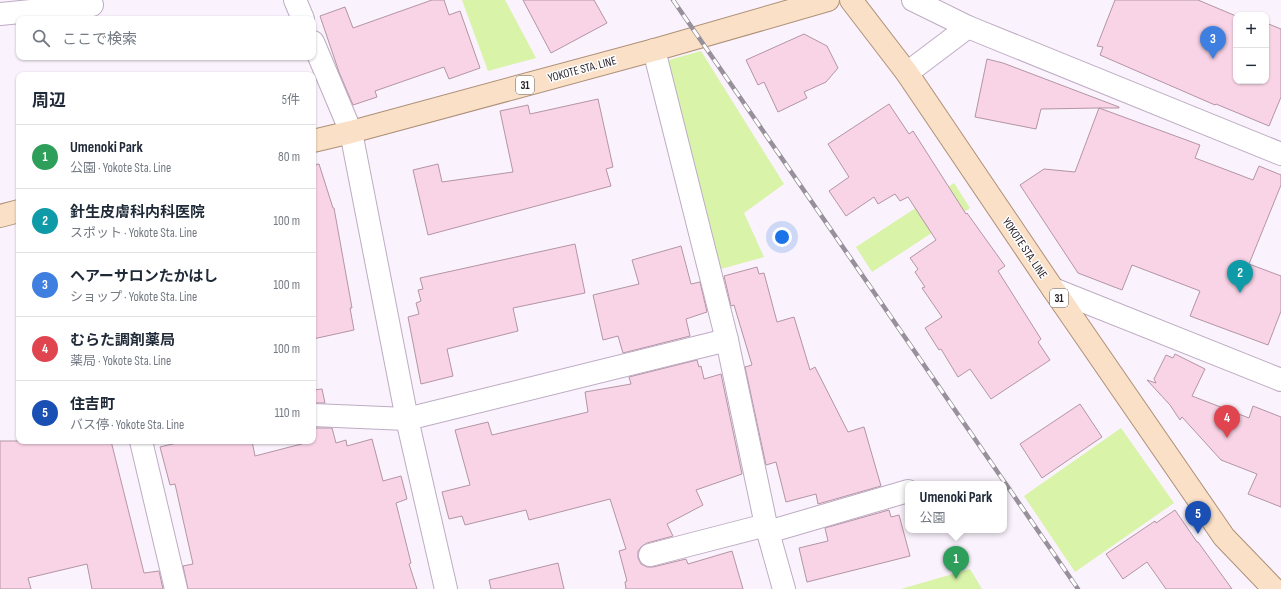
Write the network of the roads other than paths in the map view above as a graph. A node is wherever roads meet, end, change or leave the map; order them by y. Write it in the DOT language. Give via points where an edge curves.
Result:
graph roads {
  1 [pos="295,0"];
  2 [pos="828,0"];
  3 [pos="851,0"];
  4 [pos="913,0"];
  5 [pos="92,5"];
  6 [pos="0,14"];
  7 [pos="302,16"];
  8 [pos="968,27"];
  9 [pos="316,49"];
  10 [pos="654,50"];
  11 [pos="907,73"];
  12 [pos="350,132"];
  13 [pos="316,140"];
  14 [pos="1281,154"];
  15 [pos="16,212"];
  16 [pos="0,216"];
  17 [pos="1053,289"];
  18 [pos="727,340"];
  19 [pos="1281,380"];
  20 [pos="316,415"];
  21 [pos="407,419"];
  22 [pos="143,444"];
  23 [pos="905,492"];
  24 [pos="767,528"];
  25 [pos="650,555"];
  26 [pos="176,589"];
  27 [pos="446,589"];
  28 [pos="784,589"];
  29 [pos="1274,589"];
  1 -- 7 [label="street"];
  2 -- 10 [label="main road, YOKOTE STA. LINE / 31"];
  3 -- 11 [label="main road, YOKOTE STA. LINE / 31"];
  4 -- 8 [label="street"];
  5 -- 6 [label="street"];
  8 -- 11 [label="street"];
  8 -- 14 [label="street"];
  9 -- 12 [label="street"];
  10 -- 12 [label="main road, YOKOTE STA. LINE / 31"];
  10 -- 18 [label="street"];
  11 -- 17 [label="main road, YOKOTE STA. LINE / 31"];
  12 -- 13 [label="main road, YOKOTE STA. LINE / 31"];
  12 -- 21 [label="street"];
  15 -- 16 [label="main road"];
  17 -- 19 [label="street"];
  17 -- 29 [label="main road, YOKOTE STA. LINE / 31" via="1224,537"];
  18 -- 21 [label="street"];
  18 -- 24 [label="street"];
  20 -- 21 [label="street"];
  21 -- 27 [label="street"];
  22 -- 26 [label="street"];
  23 -- 24 [label="street"];
  24 -- 25 [label="street"];
  24 -- 28 [label="street"];
}
